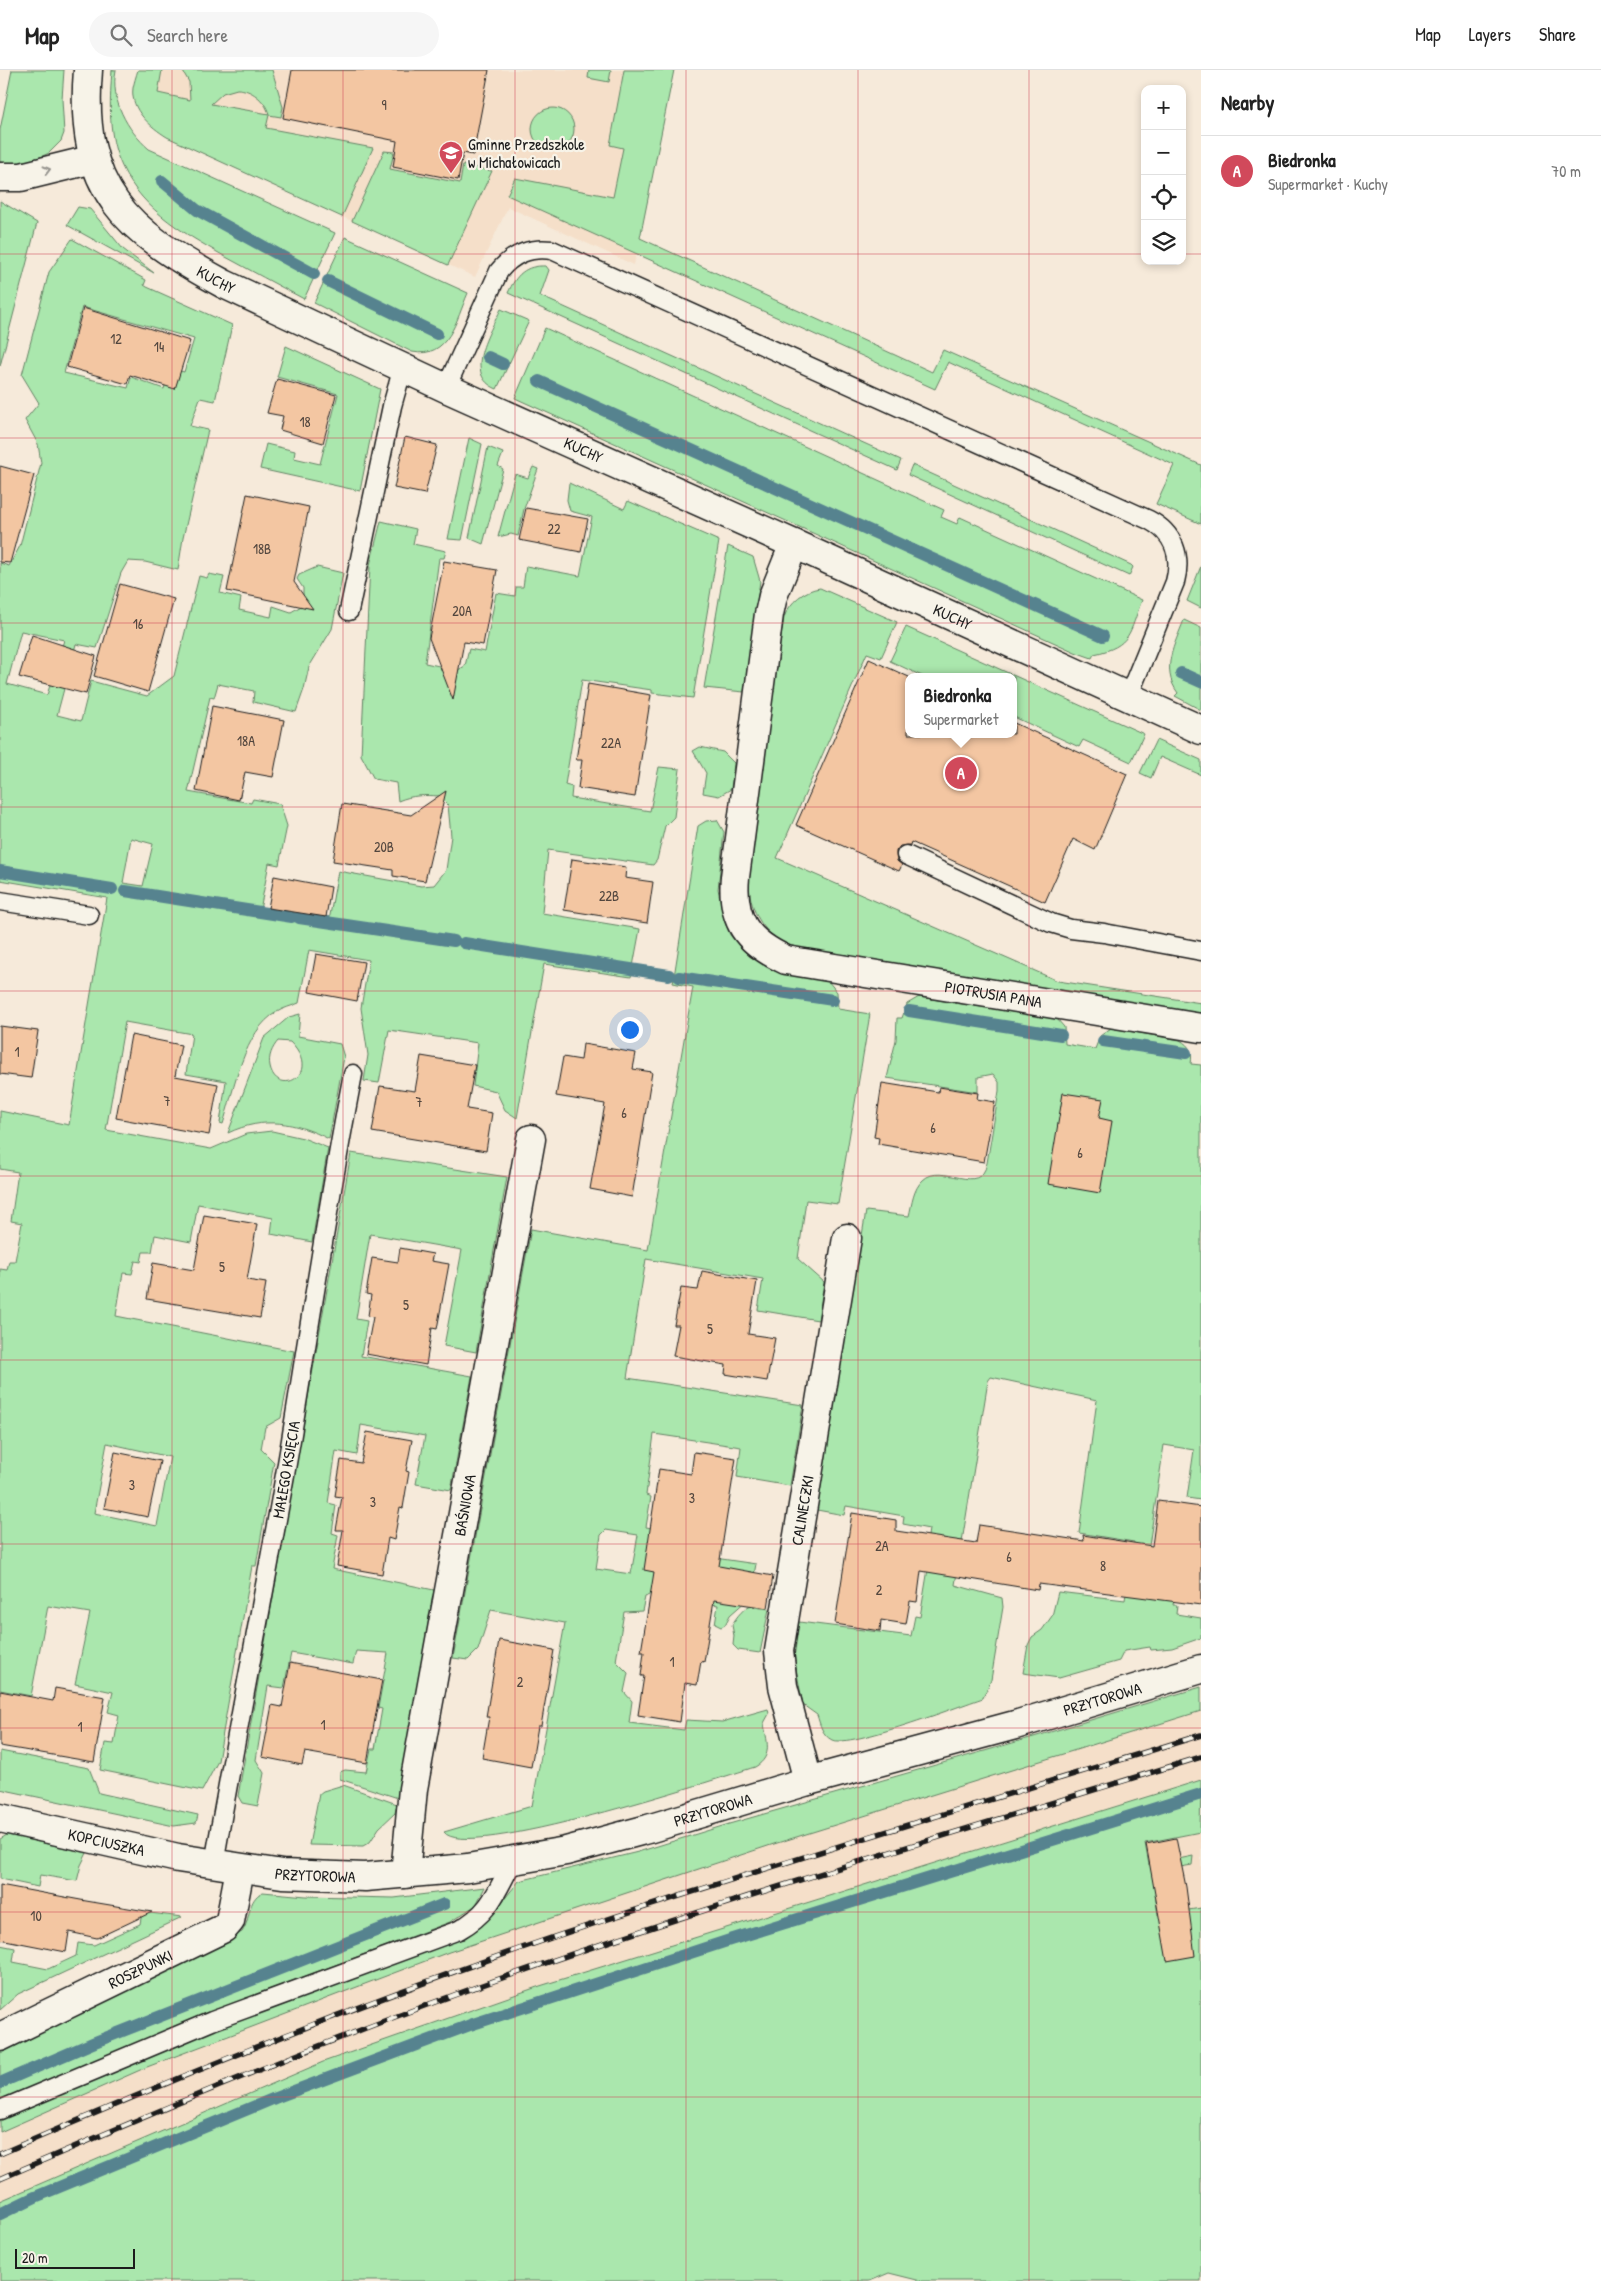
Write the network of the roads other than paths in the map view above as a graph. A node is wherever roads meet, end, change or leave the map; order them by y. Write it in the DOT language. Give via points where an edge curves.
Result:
graph roads {
  1 [pos="88,70"];
  2 [pos="94,158"];
  3 [pos="0,177"];
  4 [pos="403,367"];
  5 [pos="446,388"];
  6 [pos="794,544"];
  7 [pos="349,611"];
  8 [pos="1128,697"];
  9 [pos="1201,730"];
  10 [pos="906,855"];
  11 [pos="0,901"];
  12 [pos="89,914"];
  13 [pos="1201,951"];
  14 [pos="1201,1028"];
  15 [pos="353,1074"];
  16 [pos="531,1139"];
  17 [pos="847,1238"];
  18 [pos="1201,1669"];
  19 [pos="808,1781"];
  20 [pos="0,1818"];
  21 [pos="513,1861"];
  22 [pos="227,1866"];
  23 [pos="405,1874"];
  24 [pos="0,2036"];
  25 [pos="0,2110"];
  1 -- 2 [label="street, KUCHY" via="86,107"];
  3 -- 2 [label="street, one-way" via="21,177"];
  2 -- 4 [label="street, KUCHY" via="124,215 166,250 224,284"];
  4 -- 5 [label="street, KUCHY"];
  4 -- 7 [label="lane"];
  5 -- 6 [label="street, KUCHY"];
  5 -- 8 [label="lane" via="499,271 514,256 528,250 552,250 1149,520 1172,540 1178,567 1175,582"];
  6 -- 8 [label="street, KUCHY"];
  6 -- 14 [label="street, PIOTRUSIA PANA" via="769,614 734,892 740,921 748,934 768,952 786,960"];
  8 -- 9 [label="street, KUCHY"];
  10 -- 13 [label="lane" via="1051,923"];
  11 -- 12 [label="lane"];
  15 -- 22 [label="lane, MAŁEGO KSIĘCIA" via="291,1441 228,1772"];
  16 -- 23 [label="street, BAŚNIOWA" via="415,1780"];
  17 -- 19 [label="street, CALINECZKI" via="779,1650 783,1686"];
  18 -- 19 [label="street, PRZYTOROWA" via="1016,1725"];
  19 -- 21 [label="street, PRZYTOROWA" via="648,1829"];
  20 -- 22 [label="street, KOPCIUSZKA"];
  21 -- 23 [label="street, PRZYTOROWA"];
  21 -- 25 [label="lane" via="485,1912 459,1930 212,2021"];
  22 -- 23 [label="street, PRZYTOROWA" via="335,1878"];
  22 -- 24 [label="street, ROSZPUNKI" via="230,1921 224,1928"];
}
